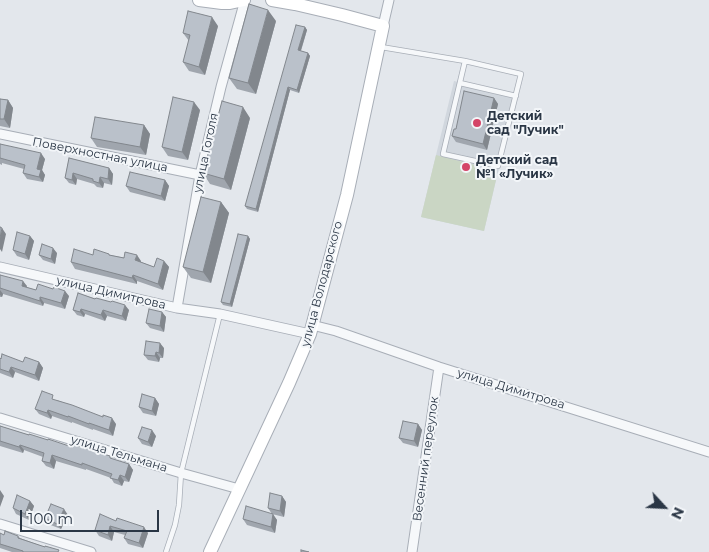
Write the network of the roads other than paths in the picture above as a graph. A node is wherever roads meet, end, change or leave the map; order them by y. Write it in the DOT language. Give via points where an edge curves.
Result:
graph roads {
  1 [pos="199,0"];
  2 [pos="244,0"];
  3 [pos="272,0"];
  4 [pos="389,1"];
  5 [pos="383,26"];
  6 [pos="379,46"];
  7 [pos="465,62"];
  8 [pos="460,83"];
  9 [pos="516,96"];
  10 [pos="0,134"];
  11 [pos="200,175"];
  12 [pos="0,267"];
  13 [pos="177,308"];
  14 [pos="220,314"];
  15 [pos="311,330"];
  16 [pos="440,367"];
  17 [pos="0,418"];
  18 [pos="709,452"];
  19 [pos="181,473"];
  20 [pos="239,490"];
  21 [pos="0,524"];
  22 [pos="91,552"];
  23 [pos="166,552"];
  24 [pos="210,552"];
  25 [pos="412,552"];
  1 -- 2 [label="street" via="222,3"];
  2 -- 11 [label="street, улица Гоголя"];
  3 -- 5 [label="street"];
  4 -- 5 [label="street, улица Володарского"];
  5 -- 6 [label="street, улица Володарского"];
  6 -- 7 [label="lane"];
  6 -- 15 [label="street, улица Володарского" via="346,195"];
  7 -- 8 [label="lane"];
  7 -- 9 [label="lane" via="521,74"];
  8 -- 9 [label="lane"];
  8 -- 9 [label="lane" via="442,154 498,166"];
  10 -- 11 [label="street, Поверхностная улица"];
  11 -- 13 [label="street, улица Гоголя"];
  12 -- 13 [label="street, улица Димитрова"];
  13 -- 14 [label="street, улица Димитрова"];
  14 -- 15 [label="street, улица Димитрова"];
  14 -- 19 [label="lane"];
  15 -- 16 [label="street, улица Димитрова" via="336,331"];
  15 -- 20 [label="street, улица Володарского" via="290,383"];
  16 -- 18 [label="street, улица Димитрова"];
  16 -- 25 [label="street, Весенний переулок"];
  17 -- 19 [label="street, улица Тельмана"];
  19 -- 20 [label="street, улица Тельмана"];
  19 -- 23 [label="lane" via="179,505"];
  20 -- 24 [label="street, улица Володарского"];
  21 -- 22 [label="street"];
}
